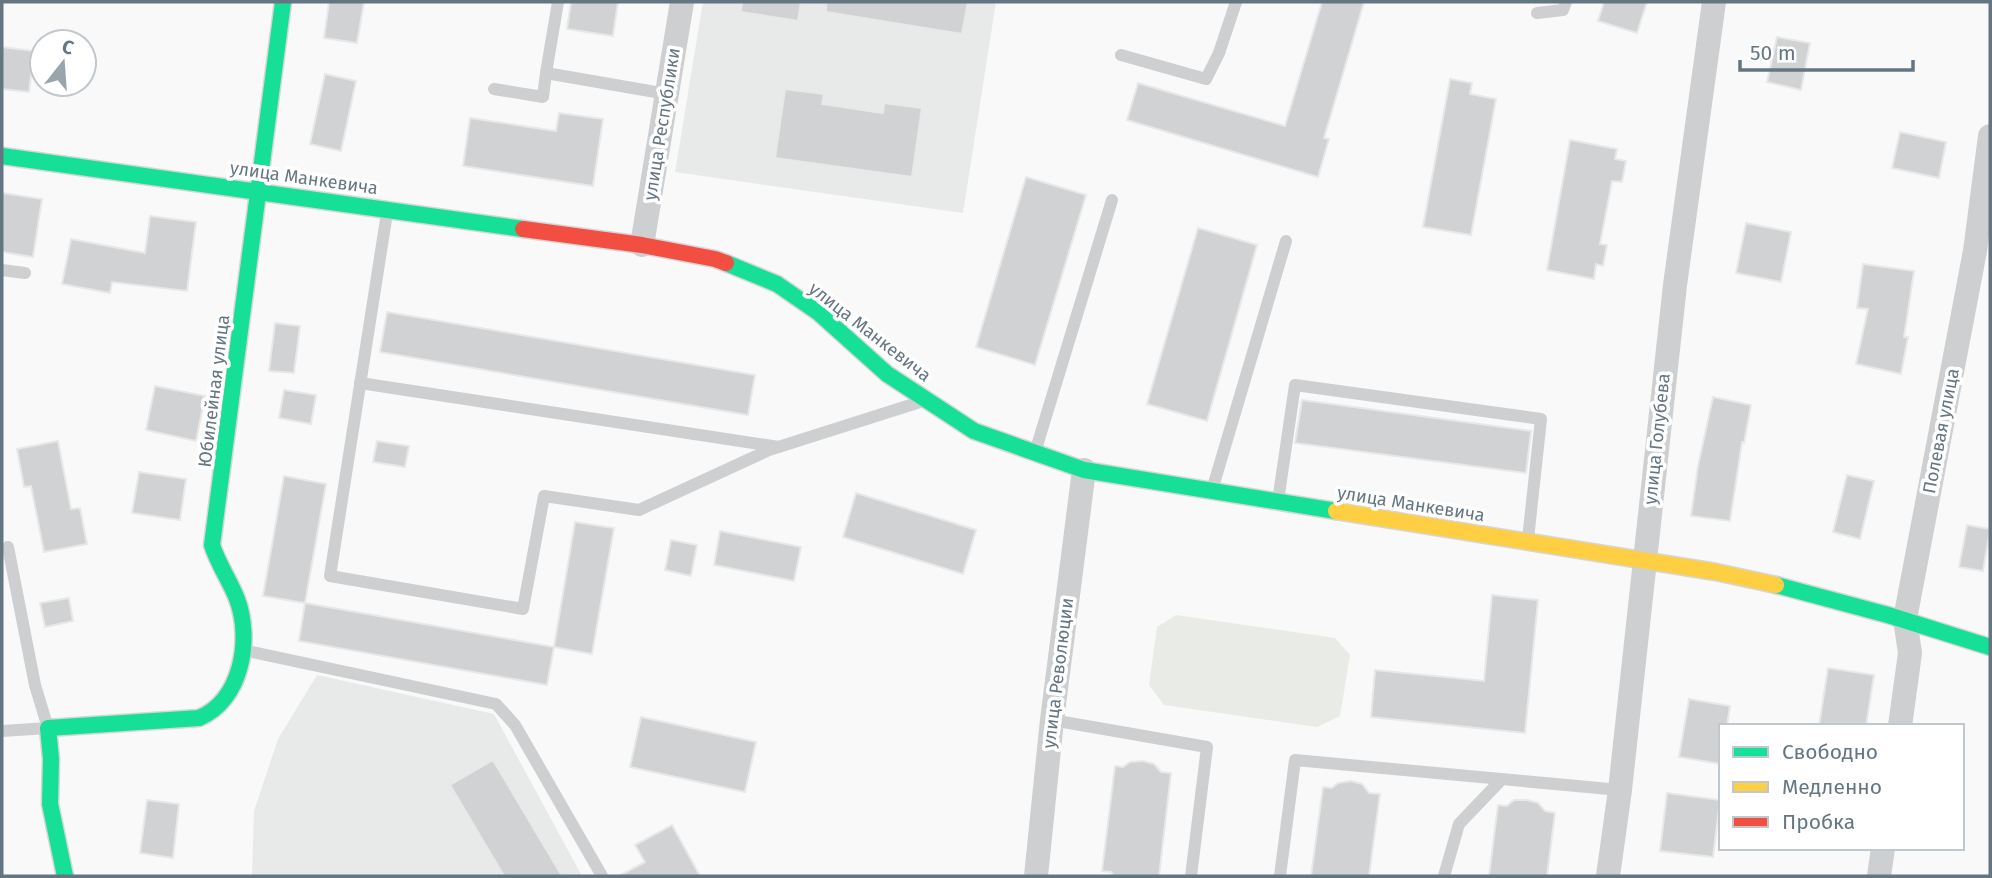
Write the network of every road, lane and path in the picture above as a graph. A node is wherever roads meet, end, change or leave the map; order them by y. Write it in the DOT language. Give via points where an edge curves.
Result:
graph roads {
  1 [pos="283,2"];
  2 [pos="558,2"];
  3 [pos="682,2"];
  4 [pos="1236,2"];
  5 [pos="1566,2"];
  6 [pos="1714,2"];
  7 [pos="1537,13"];
  8 [pos="1121,55"];
  9 [pos="547,73"];
  10 [pos="494,89"];
  11 [pos="667,94"];
  12 [pos="1990,136"];
  13 [pos="2,156"];
  14 [pos="260,191"];
  15 [pos="1112,200"];
  16 [pos="387,209"];
  17 [pos="1286,241"];
  18 [pos="642,245"];
  19 [pos="1982,253"];
  20 [pos="2,270"];
  21 [pos="25,273"];
  22 [pos="360,383"];
  23 [pos="926,400"];
  24 [pos="780,447"];
  25 [pos="1035,453"];
  26 [pos="1084,470"];
  27 [pos="1211,491"];
  28 [pos="1278,501"];
  29 [pos="1527,542"];
  30 [pos="8,547"];
  31 [pos="1643,561"];
  32 [pos="1905,619"];
  33 [pos="1990,647"];
  34 [pos="242,650"];
  35 [pos="1052,720"];
  36 [pos="1900,724"];
  37 [pos="48,728"];
  38 [pos="2,732"];
  39 [pos="1502,779"];
  40 [pos="1620,790"];
  41 [pos="1883,850"];
  42 [pos="65,876"];
  43 [pos="602,876"];
  44 [pos="1036,876"];
  45 [pos="1191,876"];
  46 [pos="1280,876"];
  47 [pos="1444,876"];
  48 [pos="1608,876"];
  49 [pos="1879,876"];
  1 -- 14 [label="street, Юбилейная улица"];
  2 -- 9 [label="lane"];
  3 -- 11 [label="street, улица Республики"];
  4 -- 8 [label="lane" via="1206,79"];
  5 -- 7 [label="lane" via="1563,10"];
  6 -- 31 [label="street, улица Голубева"];
  9 -- 10 [label="lane" via="543,97"];
  9 -- 11 [label="lane"];
  11 -- 18 [label="street, улица Республики"];
  12 -- 19 [label="street, Полевая улица"];
  13 -- 14 [label="street, улица Манкевича"];
  14 -- 16 [label="street, улица Манкевича"];
  14 -- 34 [label="street, Юбилейная улица" via="212,545 240,611"];
  15 -- 25 [label="lane"];
  16 -- 18 [label="street, улица Манкевича"];
  16 -- 22 [label="lane"];
  17 -- 27 [label="lane"];
  18 -- 23 [label="street, улица Манкевича" via="715,259 777,284"];
  19 -- 32 [label="street, Полевая улица"];
  20 -- 21 [label="lane"];
  22 -- 24 [label="lane"];
  22 -- 24 [label="lane" via="330,576 523,609 544,496 639,510"];
  23 -- 24 [label="lane"];
  23 -- 25 [label="street, улица Манкевича" via="974,431"];
  25 -- 26 [label="street, улица Манкевича"];
  26 -- 27 [label="street, улица Манкевича"];
  26 -- 35 [label="street, улица Революции"];
  27 -- 28 [label="street, улица Манкевича"];
  28 -- 29 [label="street, улица Манкевича"];
  28 -- 29 [label="lane" via="1294,385 1541,419"];
  29 -- 31 [label="street, улица Манкевича"];
  30 -- 37 [label="lane"];
  31 -- 32 [label="street, улица Манкевича" via="1789,586"];
  31 -- 40 [label="street, улица Голубева"];
  32 -- 33 [label="street, улица Манкевича"];
  32 -- 36 [label="street, Полевая улица" via="1910,653"];
  34 -- 37 [label="street, Юбилейная улица" via="236,682 227,697 202,718"];
  34 -- 43 [label="lane" via="496,704 515,725"];
  35 -- 44 [label="street, улица Революции"];
  35 -- 45 [label="lane" via="1208,747"];
  37 -- 38 [label="lane"];
  37 -- 42 [label="street" via="50,804"];
  39 -- 40 [label="lane"];
  39 -- 46 [label="lane" via="1295,760"];
  39 -- 47 [label="lane" via="1459,824"];
  40 -- 48 [label="street, улица Голубева"];
  41 -- 49 [label="street"];
}
